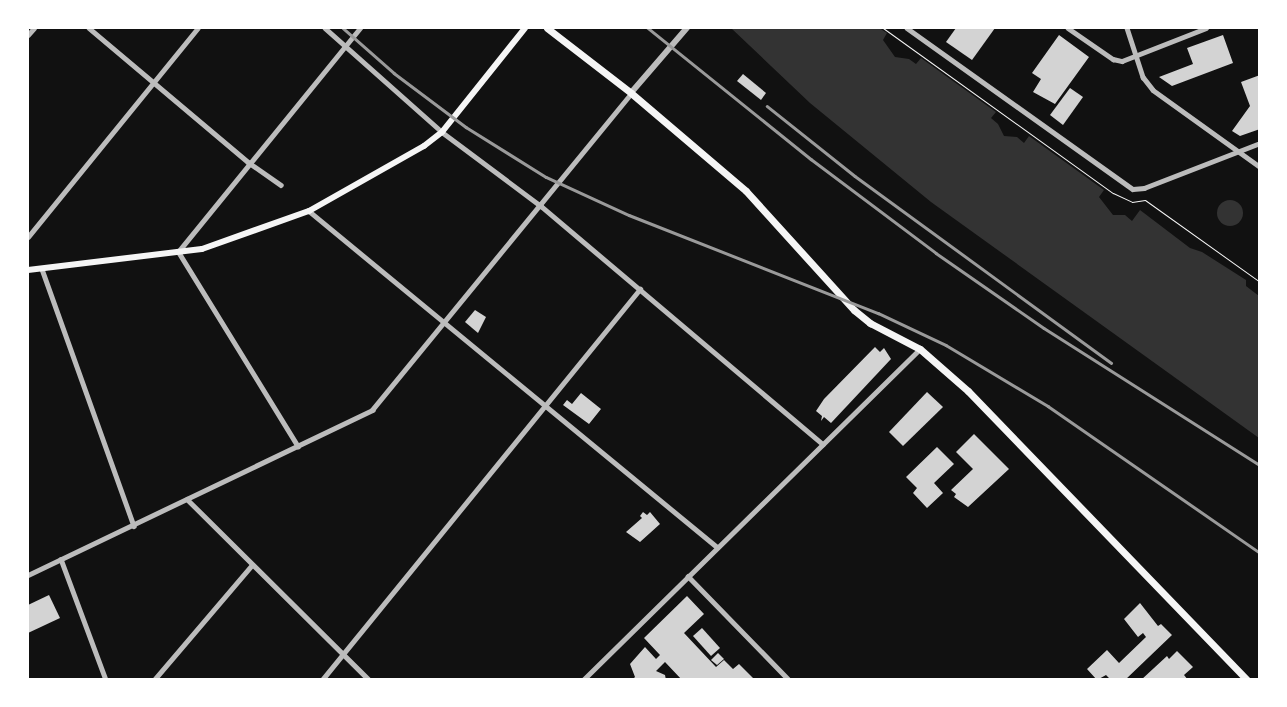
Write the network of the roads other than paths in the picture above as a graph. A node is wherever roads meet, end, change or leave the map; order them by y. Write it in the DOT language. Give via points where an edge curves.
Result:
graph roads {
  1 [pos="34,28"];
  2 [pos="89,28"];
  3 [pos="198,28"];
  4 [pos="325,28"];
  5 [pos="360,28"];
  6 [pos="525,28"];
  7 [pos="547,28"];
  8 [pos="687,28"];
  9 [pos="907,28"];
  10 [pos="1068,28"];
  11 [pos="1127,28"];
  12 [pos="1206,28"];
  13 [pos="28,35"];
  14 [pos="345,46"];
  15 [pos="1137,55"];
  16 [pos="154,82"];
  17 [pos="631,94"];
  18 [pos="442,132"];
  19 [pos="1260,144"];
  20 [pos="1238,152"];
  21 [pos="248,162"];
  22 [pos="1260,167"];
  23 [pos="281,185"];
  24 [pos="541,206"];
  25 [pos="308,211"];
  26 [pos="28,237"];
  27 [pos="178,252"];
  28 [pos="28,270"];
  29 [pos="42,270"];
  30 [pos="640,289"];
  31 [pos="443,324"];
  32 [pos="920,349"];
  33 [pos="546,405"];
  34 [pos="822,444"];
  35 [pos="298,447"];
  36 [pos="186,499"];
  37 [pos="134,526"];
  38 [pos="717,547"];
  39 [pos="61,559"];
  40 [pos="252,565"];
  41 [pos="28,575"];
  42 [pos="688,576"];
  43 [pos="342,654"];
  44 [pos="106,680"];
  45 [pos="154,680"];
  46 [pos="322,680"];
  47 [pos="369,680"];
  48 [pos="583,680"];
  49 [pos="789,680"];
  50 [pos="1247,680"];
  1 -- 13 [label="street"];
  2 -- 16 [label="street"];
  3 -- 16 [label="street"];
  4 -- 14 [label="street"];
  5 -- 14 [label="street"];
  6 -- 18 [label="main road"];
  7 -- 17 [label="main road"];
  8 -- 17 [label="street"];
  9 -- 20 [label="street" via="1129,188 1139,189"];
  10 -- 15 [label="street" via="1113,58 1122,61"];
  11 -- 15 [label="street"];
  12 -- 15 [label="street"];
  14 -- 18 [label="street"];
  14 -- 21 [label="street"];
  15 -- 20 [label="street" via="1143,76 1153,90"];
  16 -- 21 [label="street"];
  16 -- 26 [label="street"];
  17 -- 24 [label="street"];
  17 -- 32 [label="main road" via="746,192 854,310"];
  18 -- 24 [label="street"];
  18 -- 25 [label="main road" via="424,146"];
  19 -- 20 [label="street"];
  20 -- 22 [label="street"];
  21 -- 23 [label="street"];
  21 -- 27 [label="street"];
  24 -- 30 [label="street"];
  24 -- 31 [label="street"];
  25 -- 27 [label="main road" via="254,233 202,249"];
  25 -- 31 [label="street"];
  27 -- 29 [label="main road"];
  27 -- 35 [label="street"];
  28 -- 29 [label="main road"];
  29 -- 37 [label="street"];
  30 -- 33 [label="street"];
  30 -- 34 [label="street"];
  31 -- 33 [label="street"];
  31 -- 35 [label="street" via="372,410"];
  32 -- 34 [label="street"];
  32 -- 50 [label="main road" via="968,391"];
  33 -- 38 [label="street"];
  33 -- 43 [label="street"];
  34 -- 38 [label="street"];
  35 -- 36 [label="street"];
  36 -- 37 [label="street"];
  36 -- 40 [label="street"];
  37 -- 39 [label="street"];
  38 -- 42 [label="street"];
  39 -- 41 [label="street"];
  39 -- 44 [label="street"];
  40 -- 43 [label="street"];
  40 -- 45 [label="street"];
  42 -- 48 [label="street"];
  42 -- 49 [label="street"];
  43 -- 46 [label="street"];
  43 -- 47 [label="street"];
}
